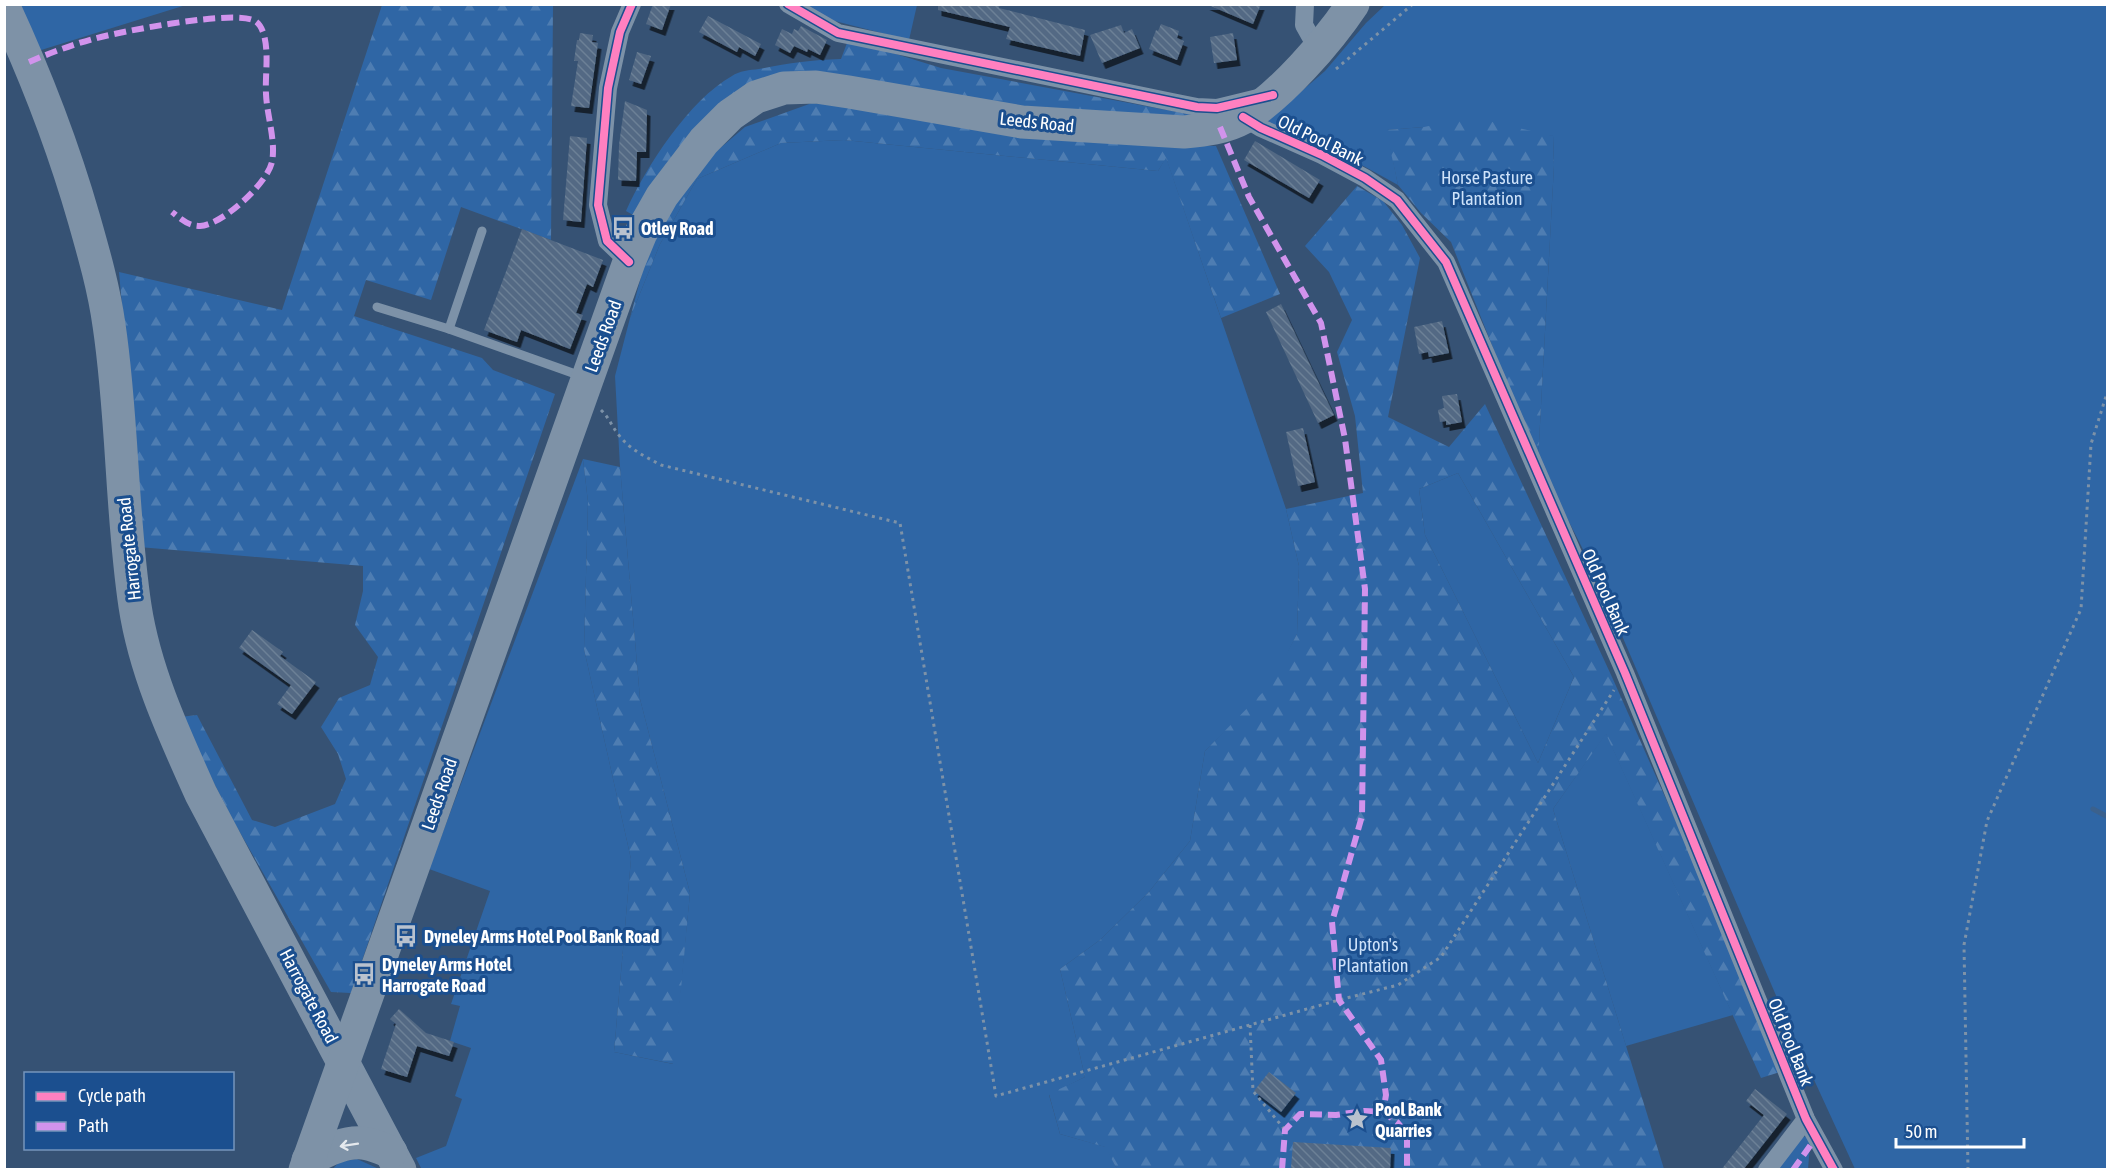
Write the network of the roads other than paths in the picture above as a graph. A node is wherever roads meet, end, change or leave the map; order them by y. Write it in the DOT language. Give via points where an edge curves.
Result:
graph roads {
  1 [pos="632,4"];
  2 [pos="788,4"];
  3 [pos="1305,4"];
  4 [pos="1353,4"];
  5 [pos="4,6"];
  6 [pos="1325,61"];
  7 [pos="1273,95"];
  8 [pos="1243,117"];
  9 [pos="482,231"];
  10 [pos="629,262"];
  11 [pos="377,307"];
  12 [pos="449,329"];
  13 [pos="583,390"];
  14 [pos="344,1062"];
  15 [pos="1806,1119"];
  16 [pos="395,1161"];
  17 [pos="306,1165"];
  18 [pos="1767,1170"];
  19 [pos="1834,1170"];
  1 -- 10 [label="street" via="620,32 608,88 598,205 607,241"];
  2 -- 7 [label="street, Old Pool Bank" via="838,33 1189,105 1217,108"];
  3 -- 6 [label="street" via="1304,24"];
  4 -- 6 [label="highway, Leeds Road"];
  5 -- 14 [label="highway, Harrogate Road" via="44,98 102,282 115,367 135,607 155,683 201,794"];
  6 -- 7 [label="highway, Leeds Road"];
  7 -- 8 [label="highway, Leeds Road"];
  8 -- 10 [label="highway, Leeds Road" via="1220,127 1184,132 1022,123 816,87 784,88 756,97 730,115 704,141 662,196"];
  8 -- 15 [label="street, Old Pool Bank" via="1365,178 1397,201 1446,262 1625,673"];
  9 -- 12 [label="lane"];
  10 -- 13 [label="highway, Leeds Road"];
  11 -- 12 [label="lane"];
  12 -- 13 [label="lane"];
  13 -- 14 [label="highway, Leeds Road"];
  14 -- 16 [label="highway, Harrogate Road"];
  14 -- 17 [label="highway, Leeds Road"];
  15 -- 18 [label="street"];
  15 -- 19 [label="street, Old Pool Bank"];
  16 -- 17 [label="highway, one-way" via="366,1143 326,1150"];
}
